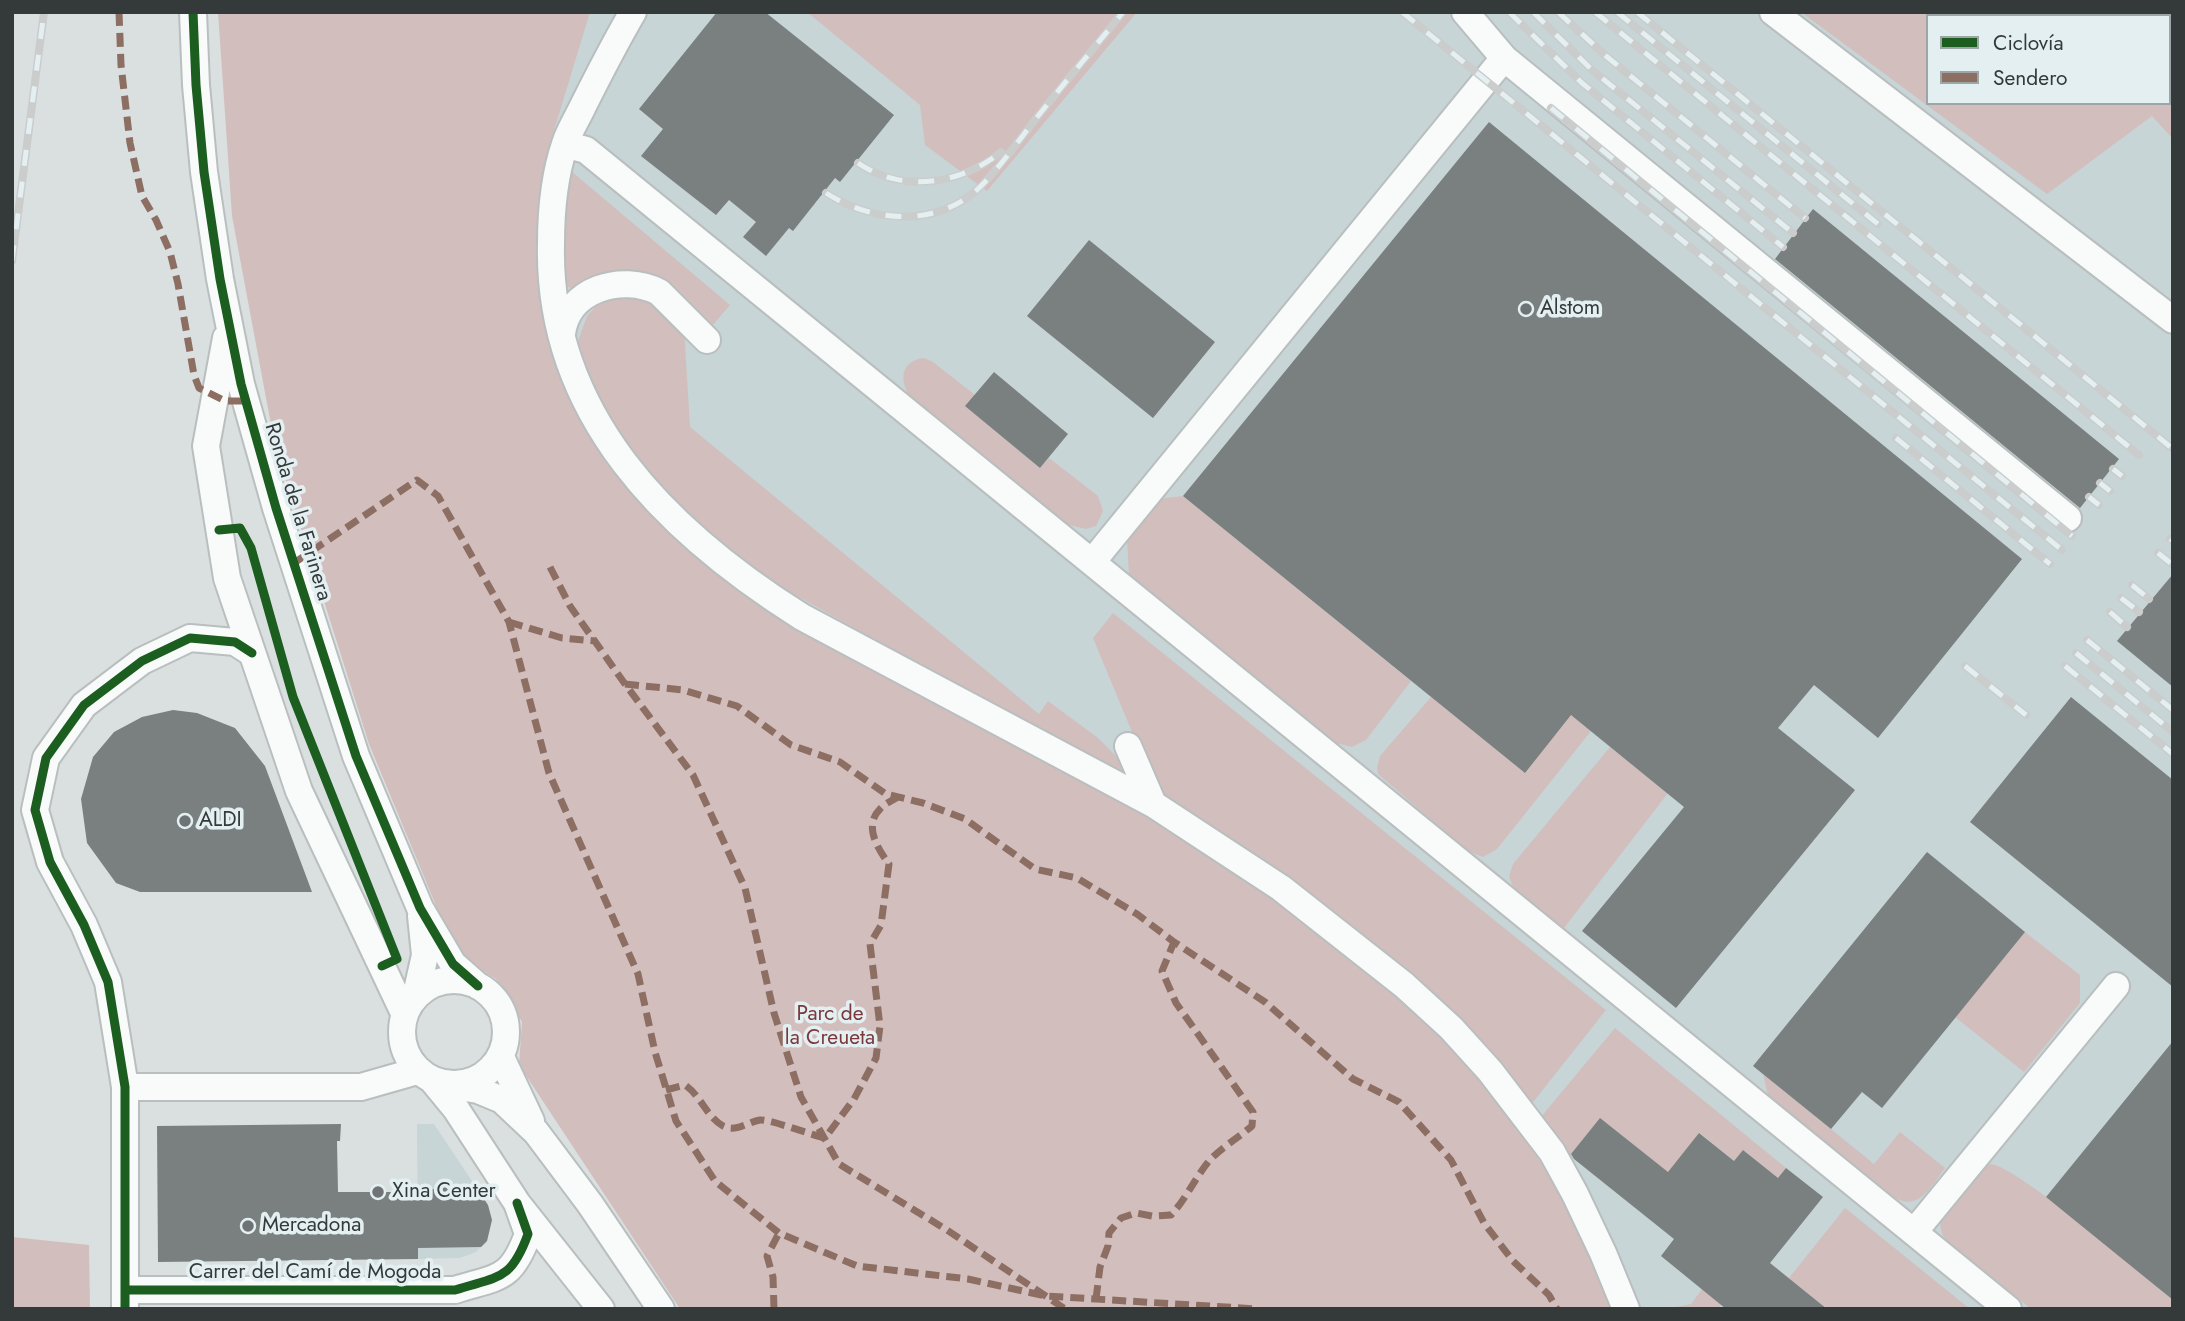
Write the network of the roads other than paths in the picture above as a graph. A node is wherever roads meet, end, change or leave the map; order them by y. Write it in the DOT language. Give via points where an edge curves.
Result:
graph roads {
  1 [pos="193,12"];
  2 [pos="633,12"];
  3 [pos="1465,12"];
  4 [pos="1773,12"];
  5 [pos="1504,58"];
  6 [pos="565,144"];
  7 [pos="2173,320"];
  8 [pos="229,322"];
  9 [pos="562,334"];
  10 [pos="707,340"];
  11 [pos="2068,518"];
  12 [pos="1092,562"];
  13 [pos="251,653"];
  14 [pos="1128,746"];
  15 [pos="1153,804"];
  16 [pos="420,908"];
  17 [pos="478,986"];
  18 [pos="2116,986"];
  19 [pos="410,1004"];
  20 [pos="501,1056"];
  21 [pos="434,1079"];
  22 [pos="125,1087"];
  23 [pos="536,1132"];
  24 [pos="517,1203"];
  25 [pos="1914,1232"];
  26 [pos="125,1299"];
  27 [pos="601,1309"];
  28 [pos="661,1309"];
  29 [pos="1626,1309"];
  30 [pos="2008,1309"];
  1 -- 8 [label="street, Ronda de la Farinera" via="204,172"];
  2 -- 6 [label="street"];
  3 -- 5 [label="street"];
  4 -- 7 [label="street"];
  5 -- 11 [label="street"];
  5 -- 12 [label="street"];
  6 -- 9 [label="street" via="555,182 550,249"];
  6 -- 12 [label="street" via="586,150"];
  8 -- 13 [label="street, Ronda de la Farinera" via="206,446 227,578"];
  8 -- 16 [label="street, Ronda de la Farinera" via="241,384 276,508 356,756"];
  9 -- 10 [label="street" via="567,315 582,298 620,284 659,292"];
  9 -- 15 [label="street" via="576,381 618,457 723,563 802,617"];
  12 -- 25 [label="street"];
  13 -- 19 [label="street, Ronda de la Farinera" via="299,791"];
  13 -- 22 [label="street" via="235,642 191,638 142,661 84,705 46,758 35,810 50,862 108,982"];
  14 -- 15 [label="street"];
  15 -- 29 [label="street" via="1282,887 1451,1028 1552,1152 1604,1253"];
  16 -- 17 [label="street, Ronda de la Farinera" via="453,964"];
  16 -- 19 [label="street, Ronda de la Farinera" via="425,955"];
  17 -- 19 [label="street" via="457,979 435,983"];
  17 -- 20 [label="street" via="495,1000 505,1018"];
  18 -- 25 [label="street"];
  19 -- 21 [label="street" via="401,1035 405,1054"];
  20 -- 21 [label="street" via="489,1072 472,1082"];
  20 -- 23 [label="street"];
  21 -- 22 [label="street" via="361,1087"];
  21 -- 23 [label="street" via="502,1100"];
  21 -- 24 [label="street"];
  22 -- 26 [label="street"];
  23 -- 28 [label="street"];
  24 -- 26 [label="street, Carrer del Camí de Mogoda" via="528,1234 508,1273 455,1290"];
  24 -- 27 [label="street"];
  25 -- 30 [label="street"];
}
